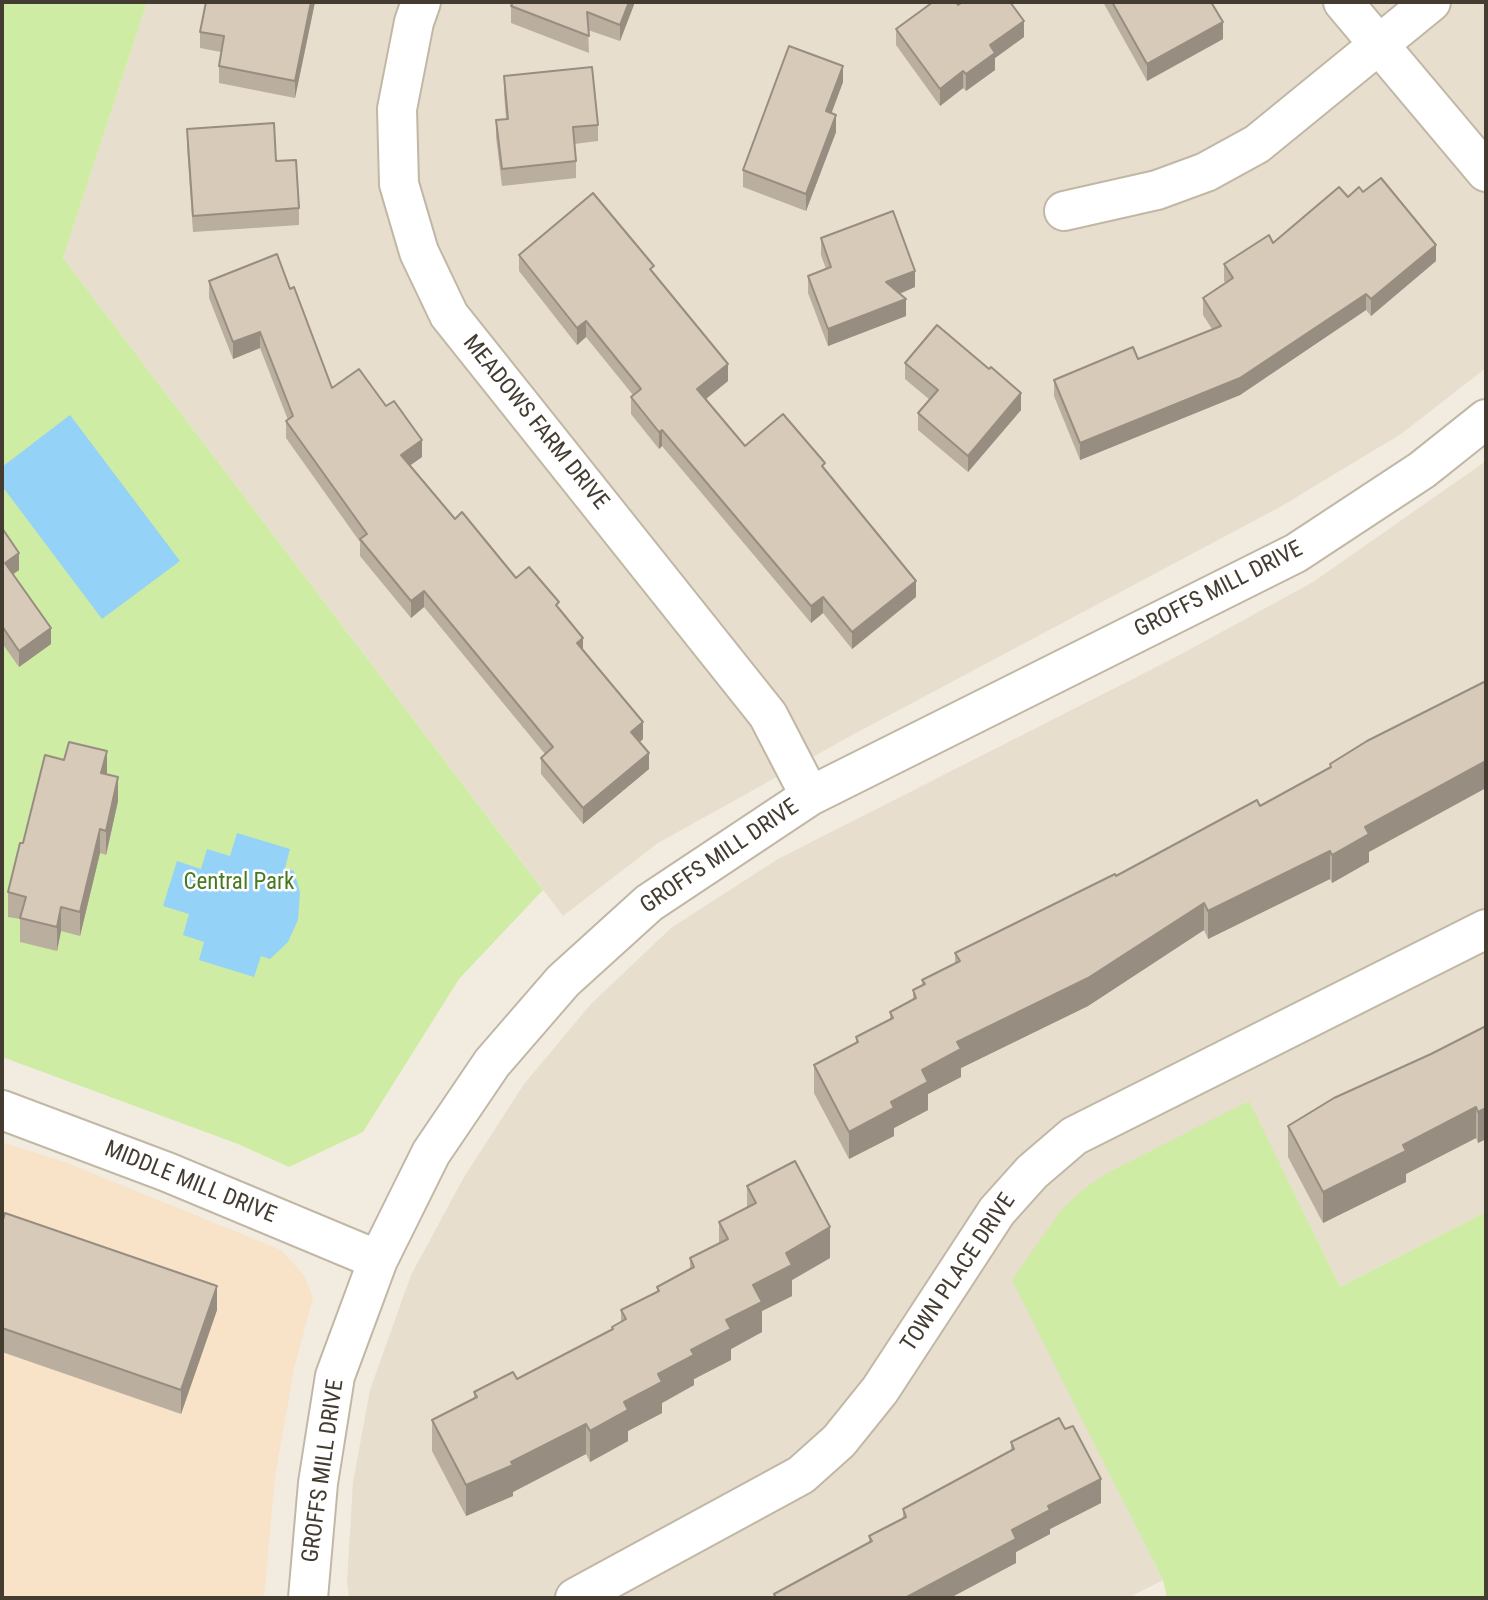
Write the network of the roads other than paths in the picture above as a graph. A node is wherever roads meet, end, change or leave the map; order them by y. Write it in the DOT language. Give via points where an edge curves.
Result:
graph roads {
  1 [pos="421,2"];
  2 [pos="1343,2"];
  3 [pos="1431,2"];
  4 [pos="1378,43"];
  5 [pos="1486,172"];
  6 [pos="1064,211"];
  7 [pos="1486,419"];
  8 [pos="810,796"];
  9 [pos="1486,929"];
  10 [pos="2,1110"];
  11 [pos="378,1260"];
  12 [pos="308,1598"];
  13 [pos="575,1598"];
  1 -- 8 [label="street, MEADOWS FARM DRIVE" via="397,109 399,184 419,252 449,315 768,715"];
  2 -- 4 [label="street"];
  3 -- 4 [label="street"];
  4 -- 5 [label="street"];
  4 -- 6 [label="street" via="1257,144 1206,172 1157,190"];
  7 -- 8 [label="street, GROFFS MILL DRIVE" via="1422,470 1296,552"];
  8 -- 11 [label="street, GROFFS MILL DRIVE" via="649,904 563,981 492,1063 431,1153"];
  9 -- 13 [label="street, TOWN PLACE DRIVE" via="1074,1136 996,1211 880,1390 839,1441 801,1475"];
  10 -- 11 [label="street, MIDDLE MILL DRIVE" via="167,1172"];
  11 -- 12 [label="street, GROFFS MILL DRIVE" via="335,1376 318,1483"];
}
